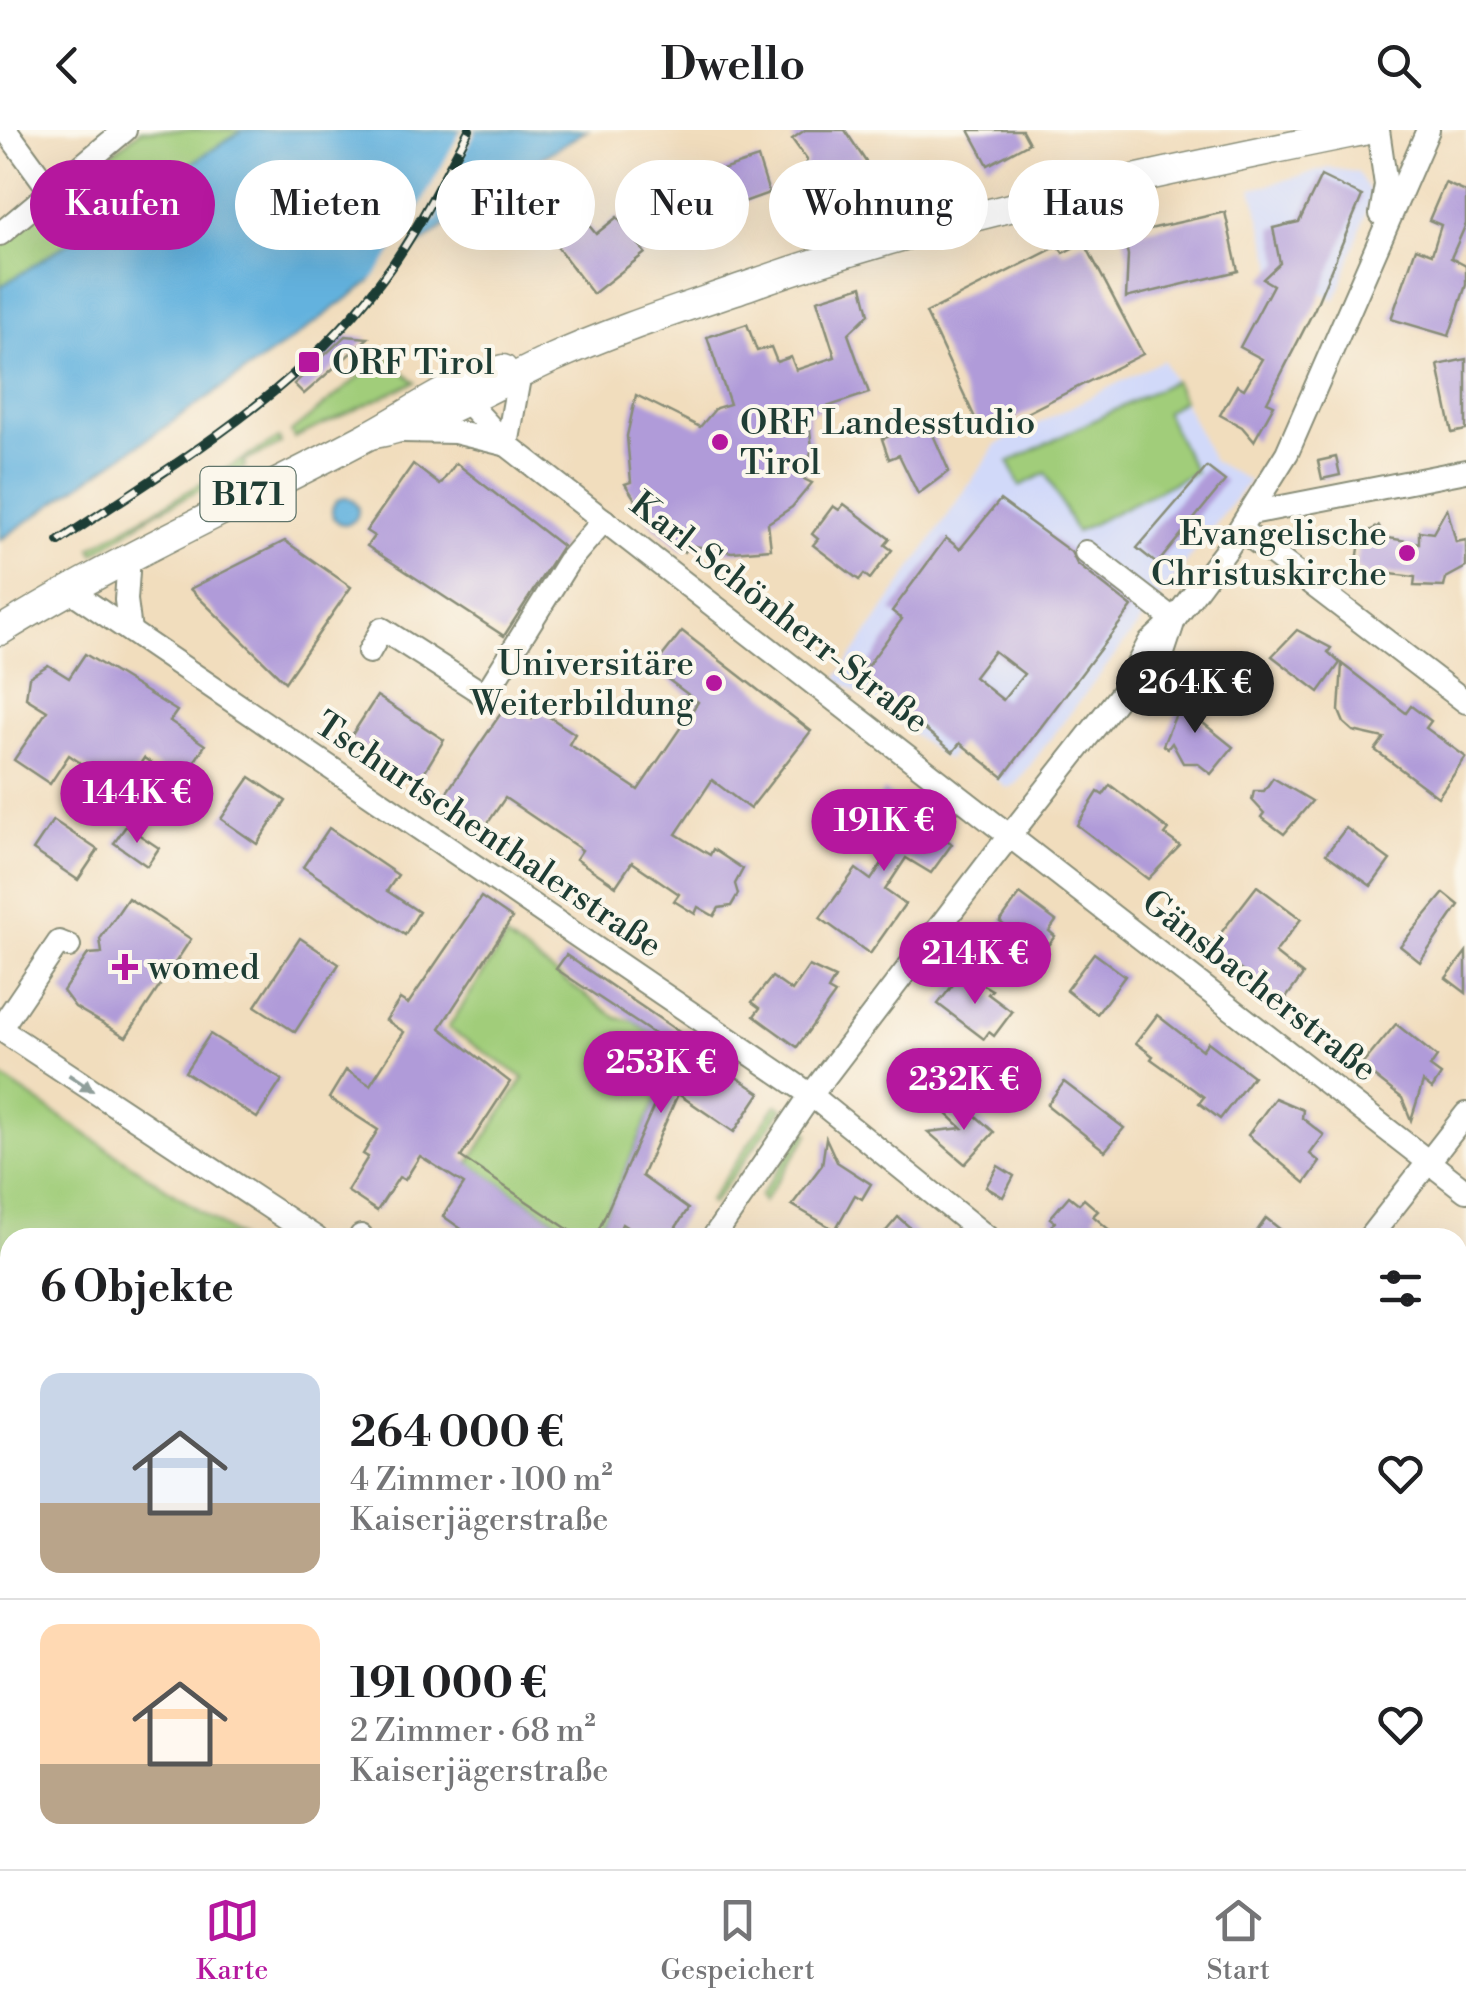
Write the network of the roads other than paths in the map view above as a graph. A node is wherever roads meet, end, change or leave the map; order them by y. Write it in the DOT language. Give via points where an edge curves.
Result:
graph roads {
  1 [pos="6,130"];
  2 [pos="125,130"];
  3 [pos="1368,130"];
  4 [pos="1378,130"];
  5 [pos="1428,130"];
  6 [pos="90,160"];
  7 [pos="30,163"];
  8 [pos="30,210"];
  9 [pos="0,234"];
  10 [pos="1376,242"];
  11 [pos="549,360"];
  12 [pos="520,378"];
  13 [pos="458,393"];
  14 [pos="382,433"];
  15 [pos="507,445"];
  16 [pos="1466,471"];
  17 [pos="604,520"];
  18 [pos="1246,521"];
  19 [pos="1086,552"];
  20 [pos="129,557"];
  21 [pos="68,589"];
  22 [pos="1174,620"];
  23 [pos="0,631"];
  24 [pos="130,631"];
  25 [pos="369,652"];
  26 [pos="1466,702"];
  27 [pos="1010,834"];
  28 [pos="69,946"];
  29 [pos="0,1029"];
  30 [pos="810,1095"];
  31 [pos="1466,1114"];
  32 [pos="1428,1162"];
  33 [pos="1466,1191"];
  34 [pos="301,1228"];
  35 [pos="720,1228"];
  36 [pos="976,1228"];
  37 [pos="1377,1228"];
  1 -- 7 [label="street"];
  2 -- 6 [label="street"];
  3 -- 11 [label="main road, B171" via="913,234 753,284"];
  4 -- 10 [label="street" via="1386,185"];
  5 -- 10 [label="street"];
  8 -- 9 [label="street"];
  10 -- 18 [label="street" via="1321,382"];
  11 -- 12 [label="main road, B171"];
  11 -- 13 [label="main road, B171"];
  12 -- 13 [label="main road, B171"];
  12 -- 15 [label="street"];
  13 -- 14 [label="main road, B171"];
  13 -- 15 [label="street, Karl-Schönherr-Straße"];
  14 -- 15 [label="street, Karl-Schönherr-Straße" via="455,432"];
  14 -- 20 [label="main road, B171"];
  15 -- 17 [label="street, Karl-Schönherr-Straße"];
  16 -- 18 [label="street"];
  17 -- 25 [label="street" via="568,562 486,694 382,629"];
  17 -- 27 [label="street, Karl-Schönherr-Straße"];
  18 -- 22 [label="street"];
  18 -- 26 [label="street"];
  19 -- 22 [label="street"];
  20 -- 21 [label="main road, B171"];
  20 -- 24 [label="street"];
  21 -- 23 [label="main road, B171"];
  21 -- 24 [label="street, Tschurtschenthalerstraße"];
  22 -- 27 [label="street" via="1148,642 1126,689"];
  24 -- 30 [label="street, Tschurtschenthalerstraße"];
  27 -- 30 [label="street"];
  27 -- 32 [label="street, Gänsbacherstraße"];
  28 -- 29 [label="street" via="59,942"];
  29 -- 34 [label="street, one-way"];
  30 -- 35 [label="street"];
  30 -- 36 [label="street, Tschurtschenthalerstraße"];
  31 -- 32 [label="street"];
  32 -- 33 [label="street, Gänsbacherstraße"];
  32 -- 37 [label="street"];
}
